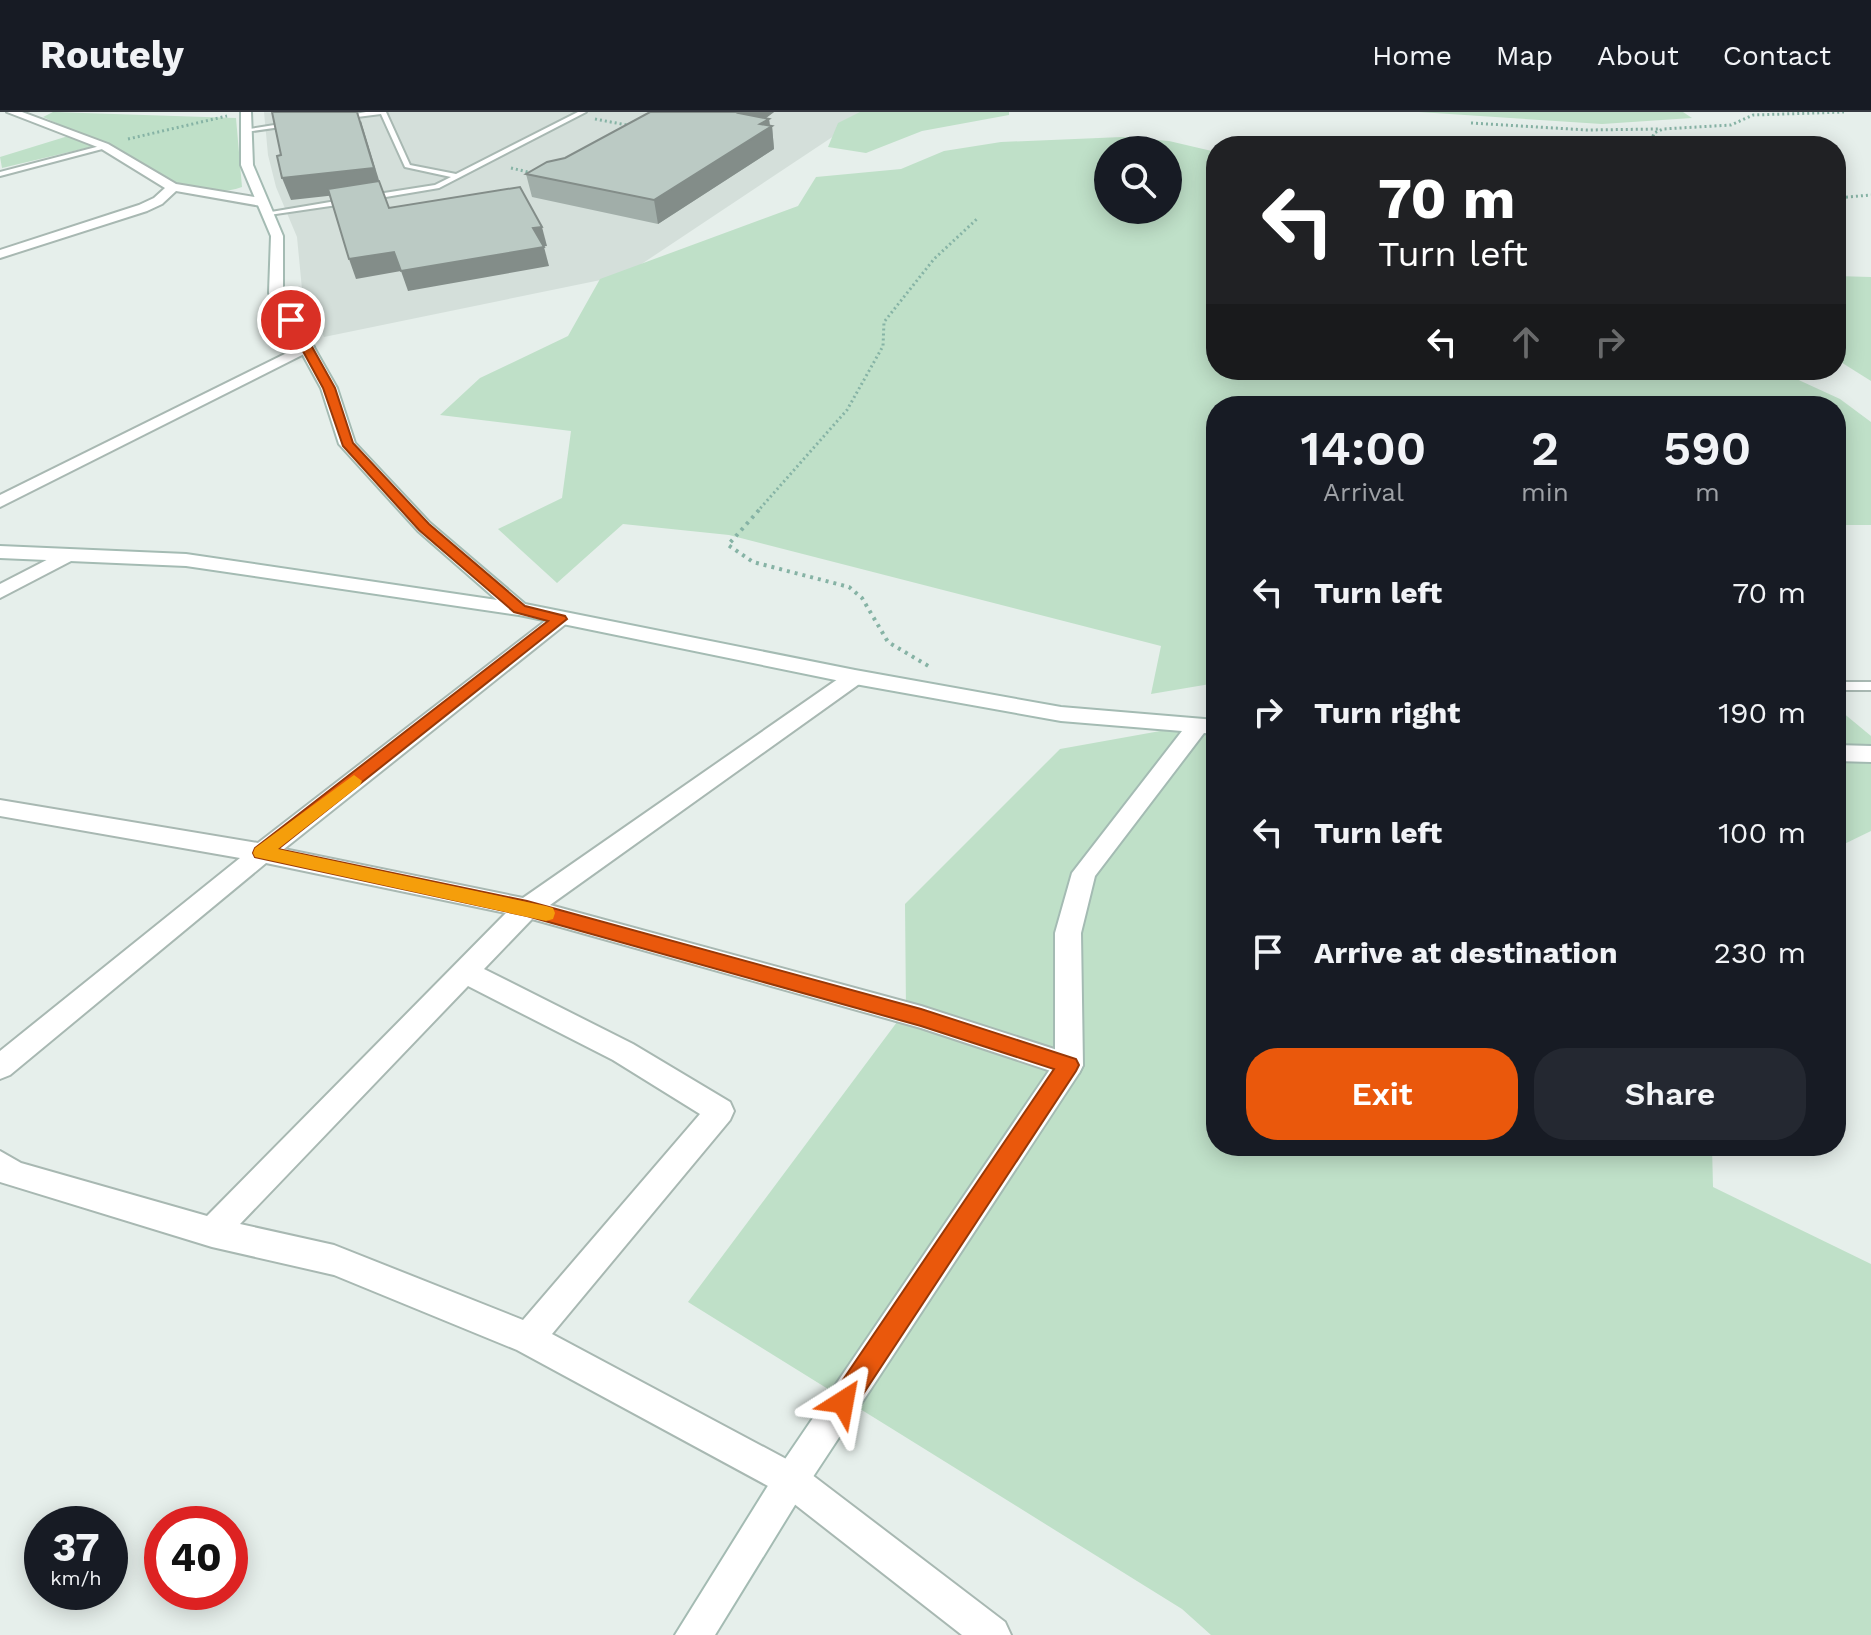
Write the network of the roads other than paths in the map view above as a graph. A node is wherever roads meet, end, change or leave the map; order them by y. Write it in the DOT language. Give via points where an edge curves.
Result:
graph roads {
  1 [pos="12,112"];
  2 [pos="246,112"];
  3 [pos="382,112"];
  4 [pos="580,114"];
  5 [pos="336,118"];
  6 [pos="306,122"];
  7 [pos="246,130"];
  8 [pos="104,146"];
  9 [pos="0,174"];
  10 [pos="459,177"];
  11 [pos="173,187"];
  12 [pos="265,207"];
  13 [pos="0,254"];
  14 [pos="307,347"];
  15 [pos="0,502"];
  16 [pos="0,552"];
  17 [pos="66,556"];
  18 [pos="0,592"];
  19 [pos="519,609"];
  20 [pos="560,619"];
  21 [pos="855,677"];
  22 [pos="1846,686"];
  23 [pos="1871,686"];
  24 [pos="1206,726"];
  25 [pos="1206,727"];
  26 [pos="1846,753"];
  27 [pos="1871,754"];
  28 [pos="0,808"];
  29 [pos="262,853"];
  30 [pos="527,908"];
  31 [pos="465,972"];
  32 [pos="1069,1065"];
  33 [pos="0,1067"];
  34 [pos="4,1175"];
  35 [pos="212,1232"];
  36 [pos="528,1338"];
  37 [pos="791,1480"];
  38 [pos="694,1635"];
  39 [pos="992,1635"];
  1 -- 8 [label="street"];
  2 -- 7 [label="street"];
  3 -- 5 [label="lane"];
  3 -- 10 [label="lane" via="407,166"];
  4 -- 10 [label="lane"];
  6 -- 7 [label="lane"];
  7 -- 12 [label="street" via="247,165"];
  8 -- 9 [label="lane"];
  8 -- 11 [label="street"];
  10 -- 12 [label="lane" via="437,187"];
  11 -- 12 [label="street"];
  11 -- 13 [label="street" via="143,208"];
  12 -- 14 [label="street" via="277,236 276,293"];
  14 -- 15 [label="street"];
  14 -- 19 [label="street" via="329,388 347,444 424,527"];
  16 -- 17 [label="street"];
  17 -- 18 [label="street"];
  17 -- 19 [label="street" via="186,560"];
  19 -- 20 [label="street"];
  20 -- 21 [label="street"];
  20 -- 29 [label="street"];
  21 -- 24 [label="street" via="1061,714"];
  21 -- 30 [label="street"];
  22 -- 23 [label="lane"];
  25 -- 32 [label="street" via="1084,873 1068,933"];
  26 -- 27 [label="street"];
  28 -- 29 [label="street"];
  29 -- 30 [label="street"];
  29 -- 33 [label="street"];
  30 -- 31 [label="street"];
  30 -- 32 [label="street" via="921,1017"];
  31 -- 35 [label="street"];
  31 -- 36 [label="street" via="623,1052 720,1111"];
  32 -- 37 [label="street"];
  34 -- 35 [label="street"];
  35 -- 36 [label="street" via="334,1260"];
  36 -- 37 [label="street"];
  37 -- 38 [label="street"];
  37 -- 39 [label="street"];
}
